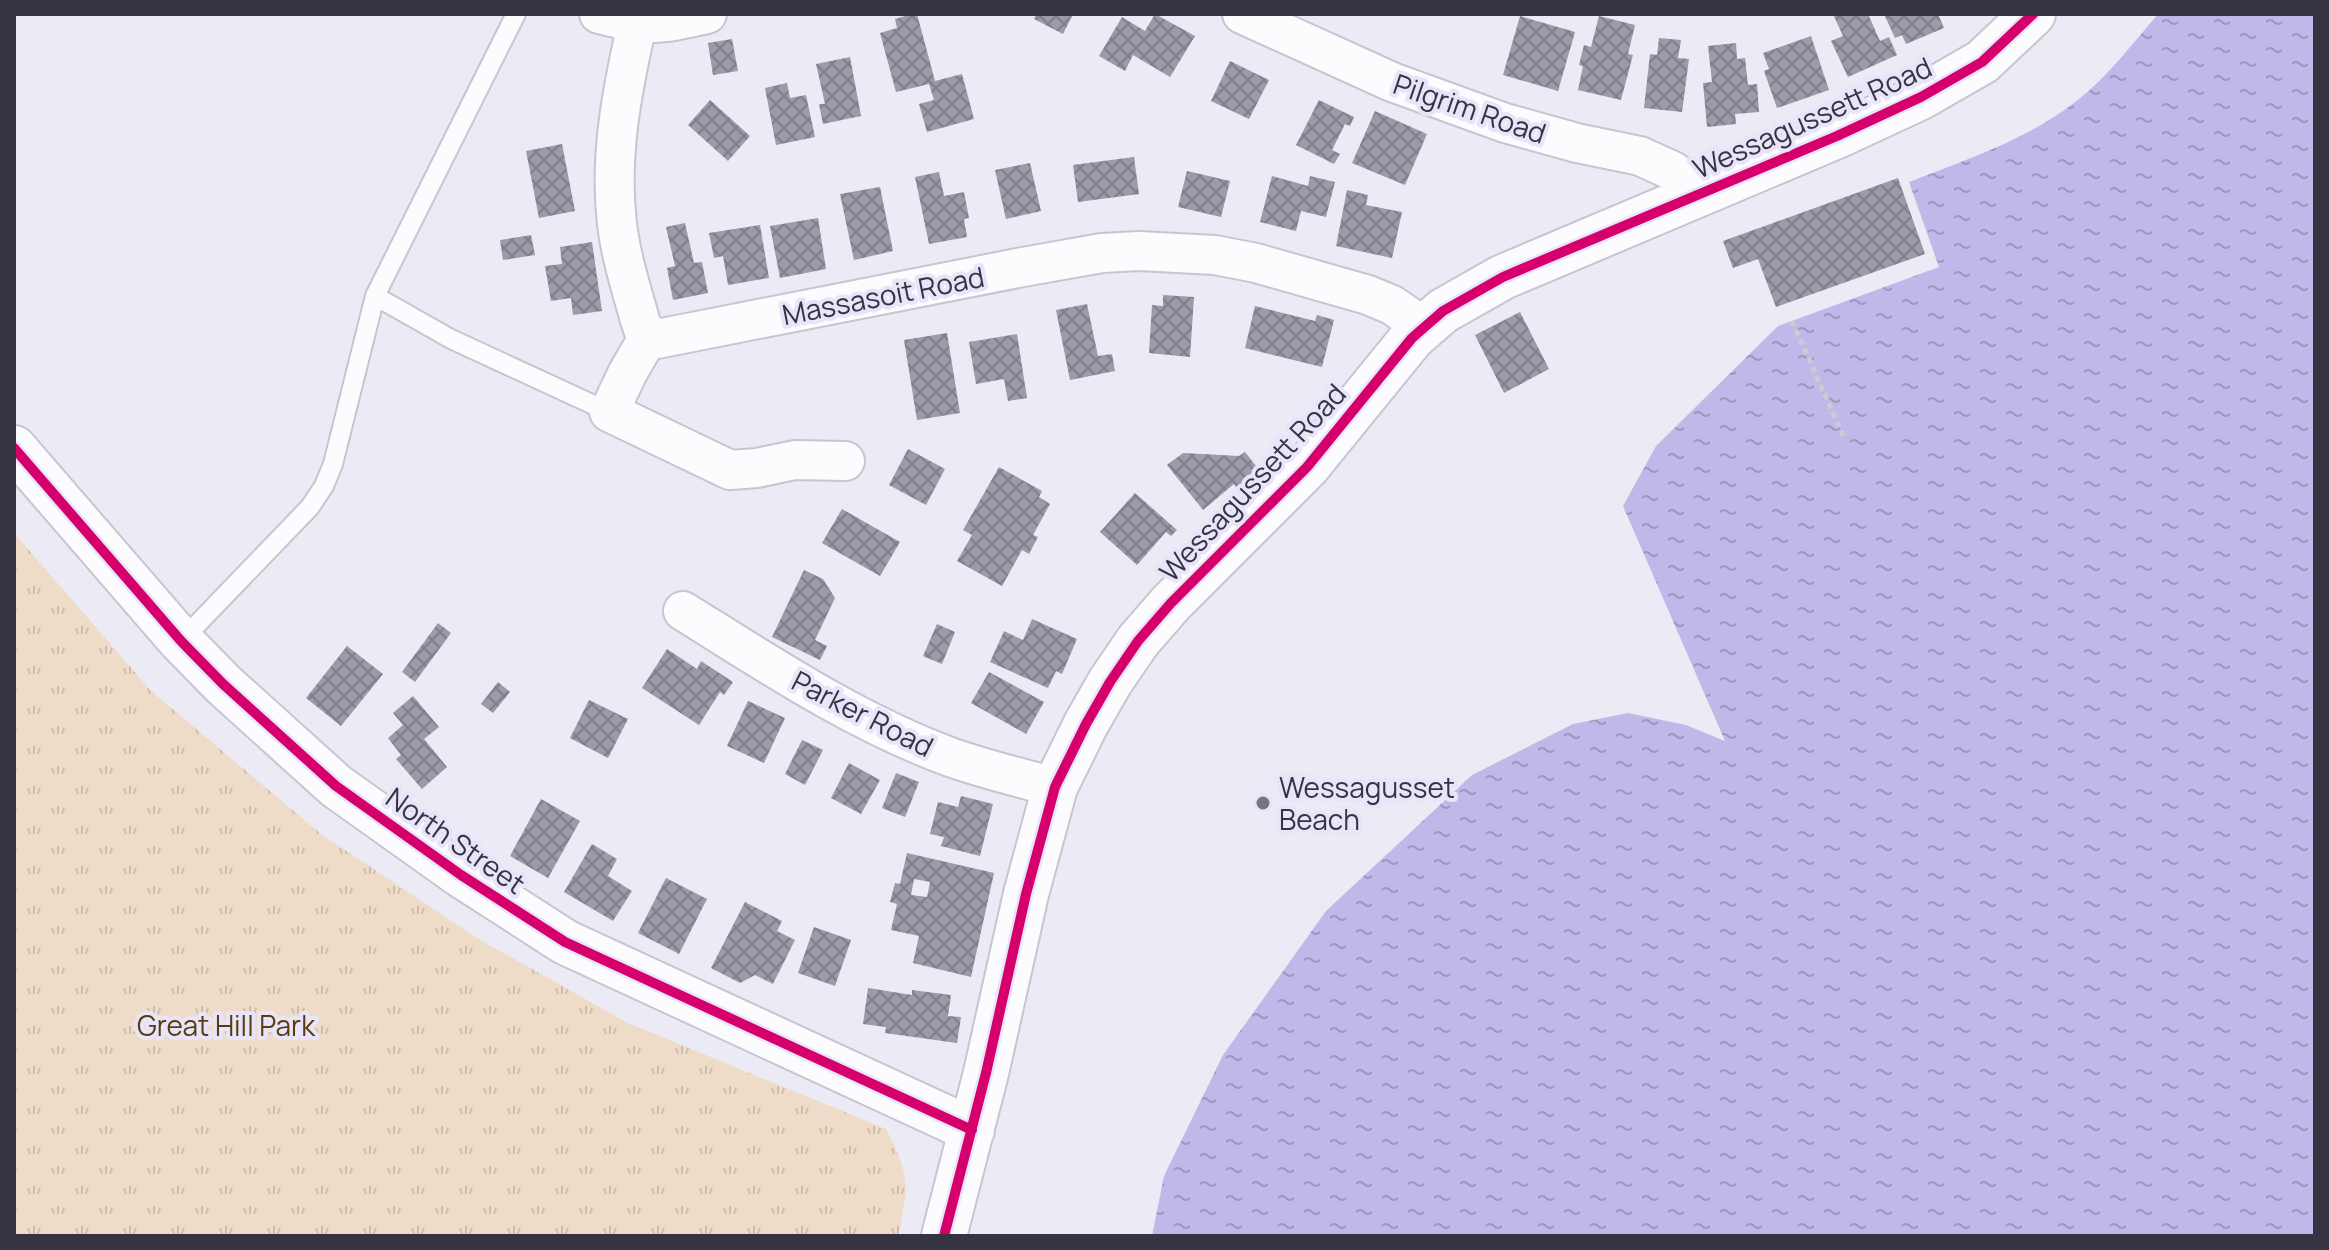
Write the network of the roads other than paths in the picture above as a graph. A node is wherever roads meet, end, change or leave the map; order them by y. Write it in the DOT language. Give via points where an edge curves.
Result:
graph roads {
  1 [pos="516,14"];
  2 [pos="599,14"];
  3 [pos="707,14"];
  4 [pos="1242,14"];
  5 [pos="2033,14"];
  6 [pos="637,24"];
  7 [pos="1700,192"];
  8 [pos="375,296"];
  9 [pos="1424,327"];
  10 [pos="649,336"];
  11 [pos="609,412"];
  12 [pos="14,448"];
  13 [pos="845,461"];
  14 [pos="683,611"];
  15 [pos="181,641"];
  16 [pos="1055,787"];
  17 [pos="972,1130"];
  18 [pos="944,1236"];
  1 -- 8 [label="lane"];
  2 -- 6 [label="street"];
  3 -- 6 [label="street"];
  4 -- 7 [label="street, Pilgrim Road" via="1392,82 1505,123 1640,156 1673,171"];
  5 -- 7 [label="street, Wessagussett Road" via="1982,62 1952,81"];
  6 -- 10 [label="street" via="614,170 621,250"];
  7 -- 9 [label="street, Wessagussett Road" via="1503,277 1465,296"];
  8 -- 11 [label="lane" via="451,339"];
  8 -- 15 [label="lane" via="324,486"];
  9 -- 10 [label="street, Massasoit Road" via="1368,295 1256,263 1139,251 1023,267 664,339"];
  9 -- 16 [label="street, Wessagussett Road" via="1307,467 1138,641 1092,713"];
  10 -- 11 [label="street"];
  11 -- 13 [label="street" via="730,470 795,460"];
  12 -- 15 [label="street, North Street"];
  14 -- 16 [label="street, Parker Road" via="880,727 950,757"];
  15 -- 17 [label="street, North Street" via="336,786 565,942"];
  16 -- 17 [label="street, Wessagussett Road"];
  17 -- 18 [label="street, Wessagussett Road"];
}
